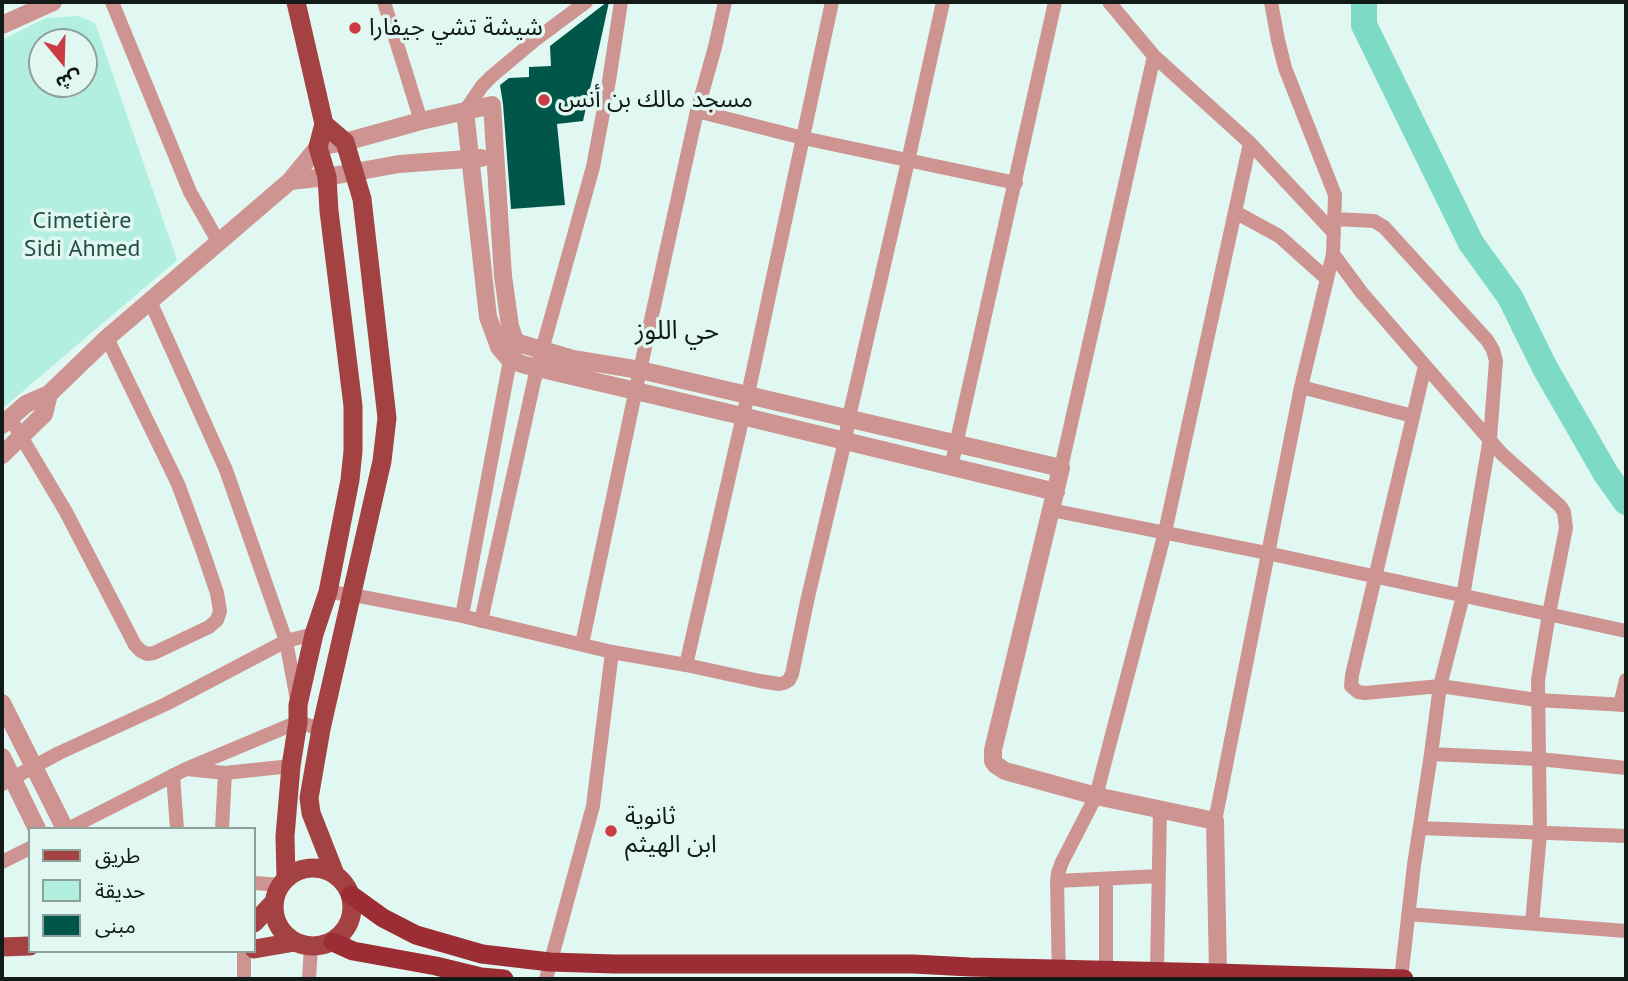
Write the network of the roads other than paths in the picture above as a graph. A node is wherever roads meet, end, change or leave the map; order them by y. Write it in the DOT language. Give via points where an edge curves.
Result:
graph roads {
  1 [pos="51,2"];
  2 [pos="112,2"];
  3 [pos="296,2"];
  4 [pos="384,2"];
  5 [pos="586,2"];
  6 [pos="621,2"];
  7 [pos="724,2"];
  8 [pos="832,2"];
  9 [pos="943,2"];
  10 [pos="1055,2"];
  11 [pos="1109,2"];
  12 [pos="1270,2"];
  13 [pos="569,7"];
  14 [pos="2,24"];
  15 [pos="1154,57"];
  16 [pos="482,86"];
  17 [pos="492,105"];
  18 [pos="465,111"];
  19 [pos="697,111"];
  20 [pos="421,121"];
  21 [pos="324,124"];
  22 [pos="803,138"];
  23 [pos="345,142"];
  24 [pos="1250,143"];
  25 [pos="318,147"];
  26 [pos="495,157"];
  27 [pos="470,159"];
  28 [pos="908,161"];
  29 [pos="354,171"];
  30 [pos="327,177"];
  31 [pos="290,181"];
  32 [pos="1016,183"];
  33 [pos="1235,212"];
  34 [pos="1334,226"];
  35 [pos="219,243"];
  36 [pos="1333,254"];
  37 [pos="1327,279"];
  38 [pos="150,301"];
  39 [pos="107,338"];
  40 [pos="518,343"];
  41 [pos="540,359"];
  42 [pos="510,360"];
  43 [pos="1425,366"];
  44 [pos="571,367"];
  45 [pos="640,370"];
  46 [pos="1301,387"];
  47 [pos="635,391"];
  48 [pos="49,394"];
  49 [pos="748,394"];
  50 [pos="742,416"];
  51 [pos="1413,416"];
  52 [pos="849,417"];
  53 [pos="387,418"];
  54 [pos="6,421"];
  55 [pos="353,424"];
  56 [pos="21,437"];
  57 [pos="1490,438"];
  58 [pos="845,441"];
  59 [pos="956,443"];
  60 [pos="2,455"];
  61 [pos="951,467"];
  62 [pos="1061,468"];
  63 [pos="1055,492"];
  64 [pos="1051,510"];
  65 [pos="1165,532"];
  66 [pos="474,549"];
  67 [pos="496,552"];
  68 [pos="1267,553"];
  69 [pos="1375,577"];
  70 [pos="328,592"];
  71 [pos="353,595"];
  72 [pos="1463,596"];
  73 [pos="1549,614"];
  74 [pos="462,616"];
  75 [pos="481,621"];
  76 [pos="1626,631"];
  77 [pos="314,634"];
  78 [pos="286,641"];
  79 [pos="582,644"];
  80 [pos="612,652"];
  81 [pos="686,665"];
  82 [pos="1626,680"];
  83 [pos="1440,686"];
  84 [pos="1537,699"];
  85 [pos="2,703"];
  86 [pos="1623,705"];
  87 [pos="298,714"];
  88 [pos="320,729"];
  89 [pos="1432,754"];
  90 [pos="2,757"];
  91 [pos="1539,760"];
  92 [pos="291,766"];
  93 [pos="34,767"];
  94 [pos="1626,768"];
  95 [pos="179,772"];
  96 [pos="225,773"];
  97 [pos="7,782"];
  98 [pos="1096,796"];
  99 [pos="1160,809"];
  100 [pos="1215,821"];
  101 [pos="36,827"];
  102 [pos="65,827"];
  103 [pos="70,827"];
  104 [pos="177,827"];
  105 [pos="222,827"];
  106 [pos="1419,828"];
  107 [pos="1540,834"];
  108 [pos="1626,836"];
  109 [pos="28,849"];
  110 [pos="2,862"];
  111 [pos="335,874"];
  112 [pos="1159,876"];
  113 [pos="1106,878"];
  114 [pos="1057,881"];
  115 [pos="256,883"];
  116 [pos="280,888"];
  117 [pos="351,895"];
  118 [pos="1408,914"];
  119 [pos="256,920"];
  120 [pos="1532,923"];
  121 [pos="1626,932"];
  122 [pos="333,942"];
  123 [pos="303,945"];
  124 [pos="28,946"];
  125 [pos="2,947"];
  126 [pos="256,949"];
  127 [pos="244,953"];
  128 [pos="482,954"];
  129 [pos="1106,970"];
  130 [pos="548,971"];
  131 [pos="1157,971"];
  132 [pos="913,972"];
  133 [pos="1218,973"];
  134 [pos="1059,974"];
  135 [pos="481,978"];
  136 [pos="244,979"];
  137 [pos="309,979"];
  138 [pos="504,979"];
  139 [pos="1402,979"];
  1 -- 14 [label="street"];
  2 -- 35 [label="street" via="190,192"];
  3 -- 21 [label="main road"];
  4 -- 20 [label="street"];
  5 -- 13 [label="street"];
  6 -- 41 [label="street" via="593,167"];
  7 -- 19 [label="street"];
  8 -- 22 [label="street"];
  9 -- 28 [label="street"];
  10 -- 32 [label="street"];
  11 -- 15 [label="street"];
  12 -- 34 [label="street" via="1285,68 1335,195"];
  13 -- 16 [label="street"];
  15 -- 24 [label="street"];
  15 -- 62 [label="street"];
  16 -- 17 [label="street"];
  16 -- 18 [label="street"];
  17 -- 18 [label="street"];
  17 -- 26 [label="street"];
  18 -- 20 [label="street"];
  18 -- 27 [label="street"];
  19 -- 22 [label="street"];
  19 -- 45 [label="street"];
  20 -- 23 [label="street"];
  21 -- 23 [label="main road"];
  21 -- 25 [label="main road"];
  22 -- 28 [label="street"];
  22 -- 49 [label="street"];
  23 -- 25 [label="street"];
  23 -- 29 [label="main road"];
  24 -- 33 [label="street"];
  24 -- 34 [label="street"];
  25 -- 30 [label="main road"];
  25 -- 31 [label="street"];
  26 -- 27 [label="street"];
  26 -- 40 [label="street" via="503,276 510,326"];
  27 -- 29 [label="street"];
  27 -- 42 [label="street" via="488,317 499,347"];
  28 -- 32 [label="street"];
  28 -- 52 [label="street"];
  29 -- 30 [label="street"];
  29 -- 53 [label="main road" via="362,199"];
  30 -- 31 [label="street"];
  30 -- 55 [label="main road"];
  31 -- 35 [label="street"];
  32 -- 59 [label="street"];
  33 -- 37 [label="street" via="1279,236"];
  33 -- 65 [label="street"];
  34 -- 36 [label="street"];
  34 -- 57 [label="street" via="1374,220 1384,227 1487,340 1496,361"];
  35 -- 38 [label="street"];
  36 -- 37 [label="street"];
  36 -- 43 [label="street"];
  37 -- 46 [label="street"];
  38 -- 39 [label="street"];
  38 -- 78 [label="street" via="226,470"];
  39 -- 48 [label="street"];
  39 -- 56 [label="street" via="178,484 217,593 217,620 154,653 141,651"];
  40 -- 41 [label="street"];
  40 -- 42 [label="street"];
  41 -- 42 [label="street"];
  41 -- 44 [label="street"];
  41 -- 67 [label="street"];
  42 -- 66 [label="street"];
  43 -- 51 [label="street"];
  43 -- 57 [label="street"];
  44 -- 45 [label="street"];
  44 -- 47 [label="street"];
  45 -- 47 [label="street"];
  45 -- 49 [label="street"];
  46 -- 51 [label="street"];
  46 -- 68 [label="street"];
  47 -- 50 [label="street"];
  47 -- 79 [label="street"];
  48 -- 54 [label="street" via="26,404"];
  48 -- 56 [label="street" via="44,414"];
  49 -- 50 [label="street"];
  49 -- 52 [label="street"];
  50 -- 58 [label="street"];
  50 -- 81 [label="street"];
  51 -- 69 [label="street"];
  52 -- 58 [label="street"];
  52 -- 59 [label="street"];
  53 -- 55 [label="main road"];
  53 -- 71 [label="main road"];
  54 -- 56 [label="street"];
  55 -- 70 [label="main road" via="350,480"];
  56 -- 60 [label="street"];
  57 -- 72 [label="street"];
  57 -- 73 [label="street" via="1564,512 1566,528"];
  58 -- 61 [label="street"];
  58 -- 81 [label="street" via="789,680 771,683"];
  59 -- 61 [label="street"];
  59 -- 62 [label="street"];
  61 -- 63 [label="street"];
  62 -- 63 [label="street"];
  63 -- 64 [label="street"];
  64 -- 65 [label="street"];
  64 -- 98 [label="street" via="992,755 1005,771"];
  65 -- 68 [label="street"];
  65 -- 98 [label="street"];
  66 -- 67 [label="street"];
  66 -- 74 [label="street"];
  67 -- 75 [label="street"];
  68 -- 69 [label="street"];
  68 -- 100 [label="street"];
  69 -- 72 [label="street"];
  69 -- 83 [label="street" via="1351,687 1364,693"];
  70 -- 71 [label="street"];
  70 -- 77 [label="main road"];
  71 -- 74 [label="street"];
  71 -- 88 [label="main road"];
  72 -- 73 [label="street"];
  72 -- 83 [label="street"];
  73 -- 76 [label="street"];
  73 -- 84 [label="street"];
  74 -- 75 [label="street"];
  75 -- 79 [label="street"];
  77 -- 78 [label="street"];
  77 -- 87 [label="main road"];
  78 -- 87 [label="street"];
  78 -- 93 [label="street"];
  79 -- 80 [label="street"];
  80 -- 81 [label="street"];
  80 -- 130 [label="street" via="593,806"];
  82 -- 86 [label="street"];
  83 -- 84 [label="street"];
  83 -- 89 [label="street"];
  84 -- 86 [label="street"];
  84 -- 91 [label="street"];
  85 -- 93 [label="street"];
  87 -- 88 [label="street"];
  87 -- 92 [label="main road"];
  87 -- 95 [label="street"];
  88 -- 111 [label="main road" via="309,798"];
  89 -- 91 [label="street"];
  89 -- 106 [label="street"];
  90 -- 97 [label="street"];
  91 -- 94 [label="street"];
  91 -- 107 [label="street"];
  92 -- 96 [label="street"];
  92 -- 116 [label="main road"];
  93 -- 97 [label="street"];
  93 -- 102 [label="street"];
  95 -- 96 [label="street"];
  95 -- 103 [label="street"];
  95 -- 104 [label="street"];
  96 -- 105 [label="street"];
  97 -- 101 [label="street"];
  98 -- 99 [label="street"];
  98 -- 114 [label="street"];
  99 -- 100 [label="street"];
  99 -- 112 [label="street"];
  100 -- 133 [label="street"];
  106 -- 107 [label="street"];
  106 -- 118 [label="street"];
  107 -- 108 [label="street"];
  107 -- 120 [label="street"];
  109 -- 110 [label="street"];
  111 -- 116 [label="main road" via="306,868"];
  111 -- 117 [label="main road"];
  112 -- 113 [label="street"];
  112 -- 131 [label="street"];
  113 -- 114 [label="street"];
  113 -- 129 [label="street"];
  114 -- 134 [label="street"];
  115 -- 116 [label="street"];
  116 -- 119 [label="main road"];
  116 -- 123 [label="main road" via="274,914 278,925"];
  117 -- 122 [label="main road" via="351,921"];
  117 -- 128 [label="highway" via="416,934"];
  118 -- 120 [label="street"];
  118 -- 139 [label="street"];
  120 -- 121 [label="street"];
  122 -- 123 [label="main road"];
  122 -- 135 [label="highway" via="353,951"];
  123 -- 126 [label="main road"];
  123 -- 137 [label="street"];
  124 -- 125 [label="main road"];
  127 -- 136 [label="street"];
  128 -- 130 [label="highway"];
  128 -- 135 [label="street"];
  129 -- 131 [label="highway"];
  129 -- 134 [label="highway"];
  130 -- 132 [label="highway" via="614,964"];
  131 -- 133 [label="highway"];
  132 -- 134 [label="highway"];
  133 -- 139 [label="highway"];
  135 -- 138 [label="highway"];
}
